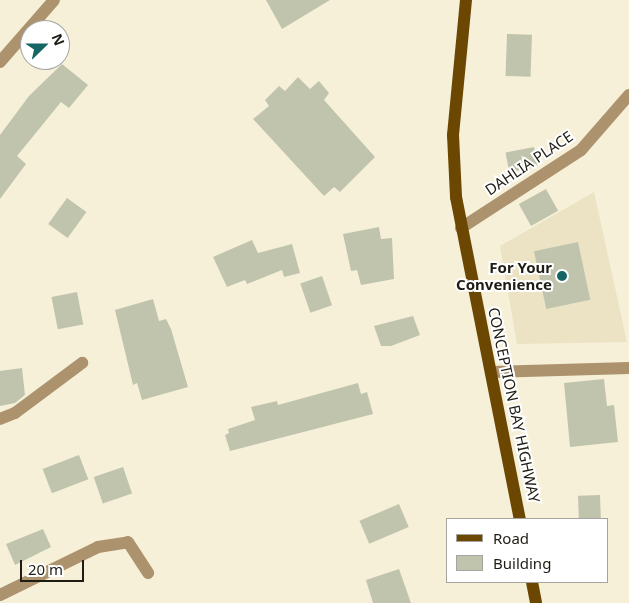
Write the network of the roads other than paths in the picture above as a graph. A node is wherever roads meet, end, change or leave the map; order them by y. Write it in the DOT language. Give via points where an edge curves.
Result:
graph roads {
  1 [pos="54,0"];
  2 [pos="466,0"];
  3 [pos="0,62"];
  4 [pos="629,94"];
  5 [pos="461,228"];
  6 [pos="82,363"];
  7 [pos="629,368"];
  8 [pos="491,372"];
  9 [pos="0,419"];
  10 [pos="520,518"];
  11 [pos="148,572"];
  12 [pos="532,583"];
  13 [pos="0,594"];
  14 [pos="536,603"];
  1 -- 3 [label="street"];
  2 -- 5 [label="main road, CONCEPTION BAY HIGHWAY" via="452,135"];
  4 -- 5 [label="street, DAHLIA PLACE" via="581,150"];
  5 -- 8 [label="main road, CONCEPTION BAY HIGHWAY"];
  6 -- 9 [label="street" via="15,413"];
  7 -- 8 [label="street"];
  8 -- 10 [label="main road, CONCEPTION BAY HIGHWAY"];
  11 -- 13 [label="street" via="128,542 98,547"];
  12 -- 14 [label="main road"];
}
